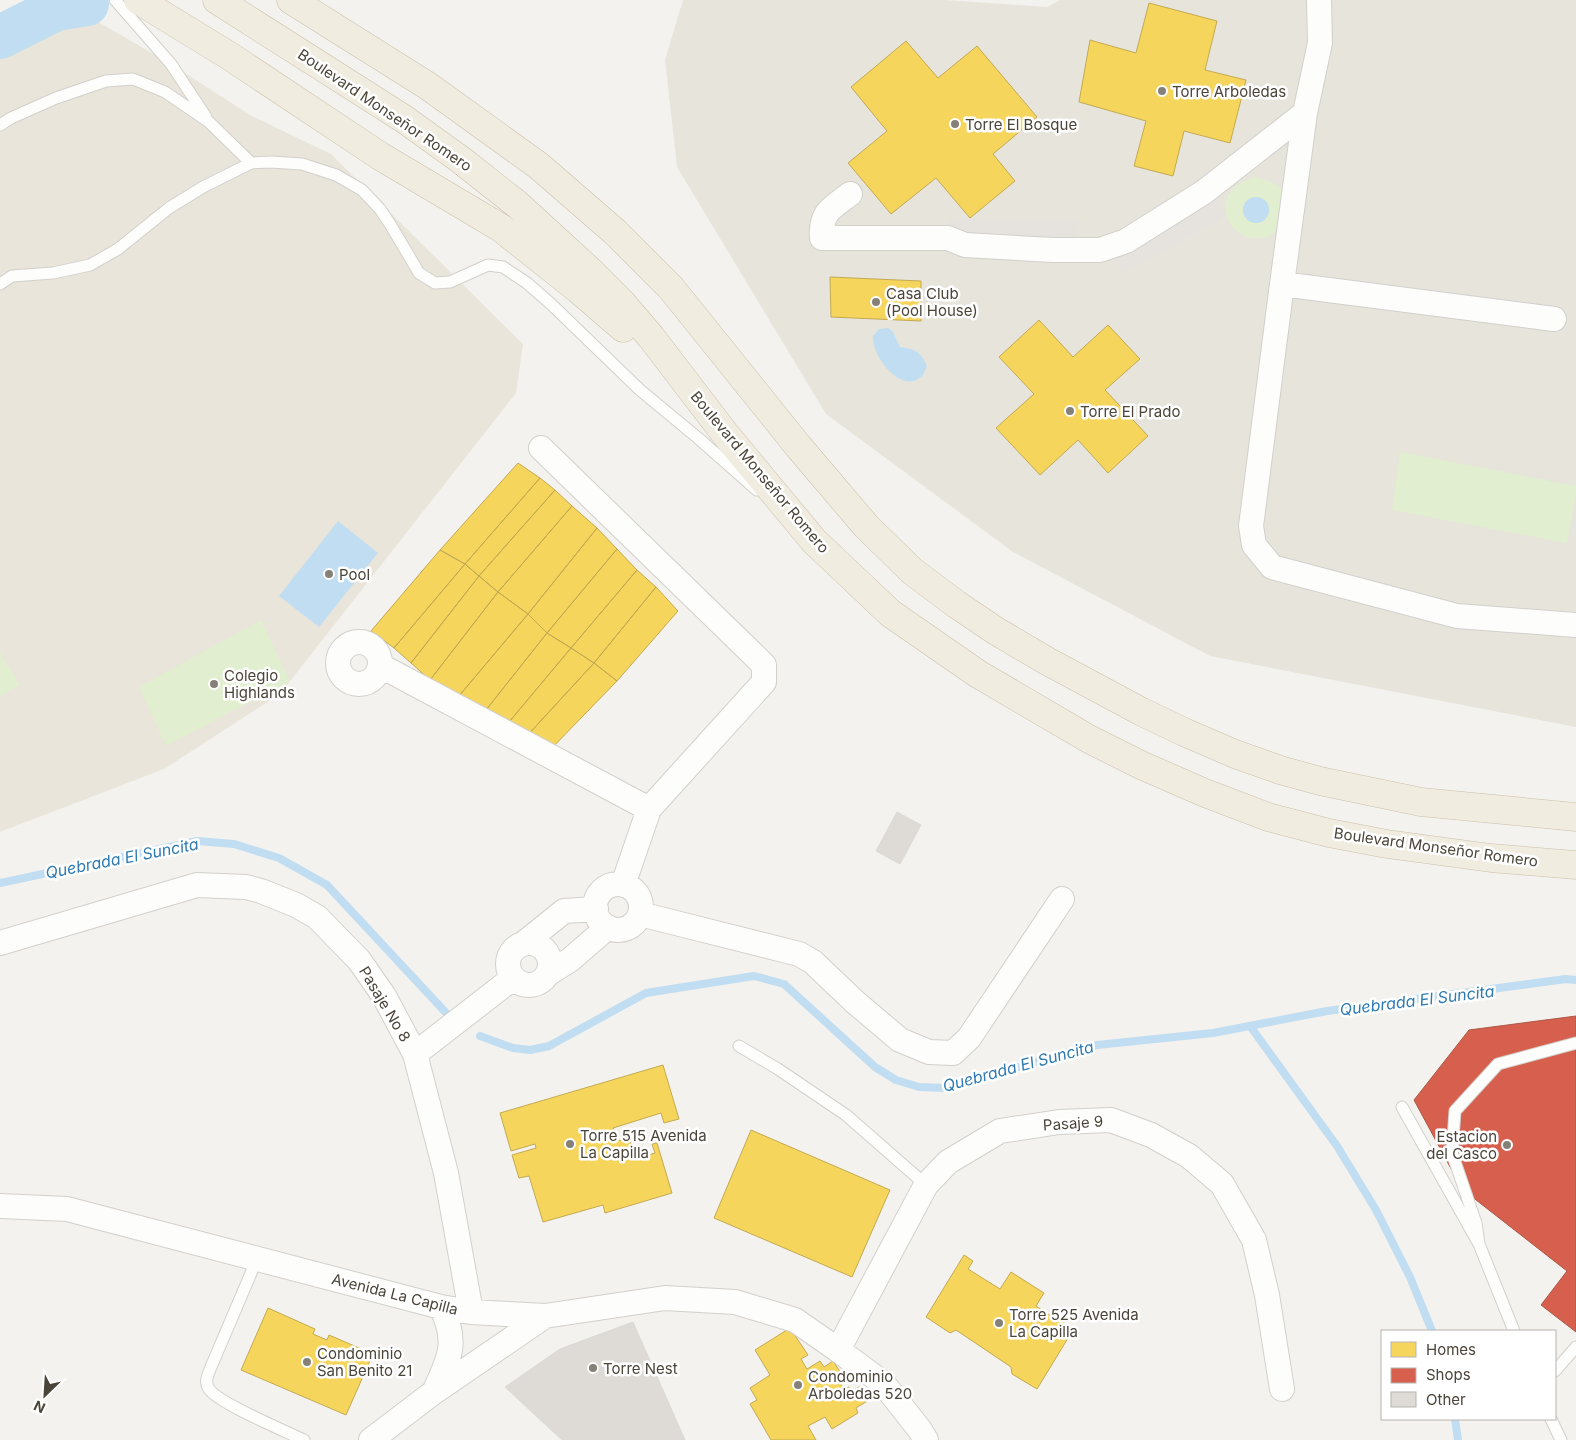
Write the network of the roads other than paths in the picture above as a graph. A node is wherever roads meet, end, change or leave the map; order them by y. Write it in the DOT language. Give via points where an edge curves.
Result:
graph roads {
  1 [pos="115,0"];
  2 [pos="138,0"];
  3 [pos="217,0"];
  4 [pos="291,0"];
  5 [pos="1319,0"];
  6 [pos="1306,113"];
  7 [pos="209,122"];
  8 [pos="0,125"];
  9 [pos="251,163"];
  10 [pos="850,194"];
  11 [pos="0,284"];
  12 [pos="1282,284"];
  13 [pos="1554,319"];
  14 [pos="693,391"];
  15 [pos="540,448"];
  16 [pos="814,541"];
  17 [pos="1576,625"];
  18 [pos="381,666"];
  19 [pos="649,809"];
  20 [pos="1576,817"];
  21 [pos="1576,865"];
  22 [pos="623,885"];
  23 [pos="1062,899"];
  24 [pos="640,914"];
  25 [pos="602,918"];
  26 [pos="0,943"];
  27 [pos="523,944"];
  28 [pos="549,973"];
  29 [pos="513,978"];
  30 [pos="1576,1043"];
  31 [pos="739,1046"];
  32 [pos="415,1054"];
  33 [pos="1402,1107"];
  34 [pos="926,1185"];
  35 [pos="0,1206"];
  36 [pos="1479,1244"];
  37 [pos="257,1259"];
  38 [pos="441,1307"];
  39 [pos="471,1312"];
  40 [pos="544,1316"];
  41 [pos="1514,1330"];
  42 [pos="1576,1347"];
  43 [pos="838,1350"];
  44 [pos="1556,1370"];
  45 [pos="1282,1389"];
  46 [pos="434,1392"];
  47 [pos="1551,1420"];
  48 [pos="304,1440"];
  49 [pos="371,1440"];
  50 [pos="926,1440"];
  51 [pos="1561,1440"];
  1 -- 7 [label="lane" via="170,64"];
  2 -- 14 [label="highway" via="380,156 500,228 579,290"];
  3 -- 14 [label="highway, Boulevard Monseñor Romero" via="404,119 518,204 622,303"];
  4 -- 20 [label="highway" via="428,86 539,166 615,232 671,288 866,526 912,571 996,631 1150,716 1234,754 1280,770 1421,802"];
  5 -- 6 [label="street" via="1320,44"];
  6 -- 10 [label="street" via="1204,192 1126,241 1100,250 965,245 948,238 822,238 821,227 826,213"];
  6 -- 12 [label="street"];
  7 -- 8 [label="lane" via="165,92 133,79 106,81 56,98"];
  7 -- 9 [label="lane"];
  9 -- 11 [label="lane" via="203,187 118,249 90,265 53,273 12,276"];
  9 -- 16 [label="lane" via="302,164 336,175 362,190 380,209 419,273 435,283 450,282 488,265 503,267 551,304 640,390"];
  12 -- 13 [label="street"];
  12 -- 17 [label="street" via="1251,526 1254,545 1272,567 1457,616"];
  14 -- 16 [label="highway, Boulevard Monseñor Romero"];
  15 -- 19 [label="street" via="764,665 764,682"];
  16 -- 21 [label="highway, Boulevard Monseñor Romero" via="890,613 978,674 1089,739 1204,793 1268,818 1329,833 1490,858"];
  18 -- 19 [label="street"];
  19 -- 22 [label="street"];
  22 -- 24 [label="street" via="637,894"];
  22 -- 25 [label="street" via="610,886 599,895 596,902"];
  23 -- 24 [label="street" via="969,1038 953,1053 928,1052 900,1040 813,962 799,954"];
  24 -- 25 [label="street" via="630,927 622,929 615,929"];
  25 -- 27 [label="street" via="564,911"];
  25 -- 28 [label="street" via="570,960"];
  26 -- 32 [label="street, Pasaje No 8" via="197,885 246,887 261,891 317,917 359,960 384,996"];
  27 -- 28 [label="street" via="537,944 548,953"];
  27 -- 29 [label="street" via="509,958"];
  28 -- 29 [label="street" via="540,983 533,985 519,983"];
  29 -- 32 [label="street"];
  30 -- 36 [label="lane" via="1498,1064 1455,1112 1452,1153 1476,1222"];
  31 -- 34 [label="lane" via="846,1115"];
  32 -- 39 [label="street, Pasaje No 8" via="446,1173"];
  33 -- 36 [label="lane"];
  34 -- 43 [label="street, Pasaje 9"];
  34 -- 45 [label="street, Pasaje 9" via="948,1162 1000,1131 1059,1122 1111,1120 1151,1135 1189,1156 1222,1184 1254,1240 1267,1295"];
  35 -- 37 [label="street, Avenida La Capilla" via="67,1209"];
  36 -- 41 [label="lane"];
  37 -- 38 [label="street, Avenida La Capilla"];
  37 -- 48 [label="lane" via="210,1367 206,1379 208,1388 228,1403"];
  38 -- 39 [label="street, Avenida La Capilla"];
  38 -- 46 [label="street" via="448,1320 451,1352"];
  39 -- 40 [label="street, Avenida La Capilla"];
  40 -- 43 [label="street, Avenida La Capilla" via="665,1298 735,1302 795,1320"];
  40 -- 46 [label="street"];
  42 -- 44 [label="lane"];
  43 -- 50 [label="street, Avenida La Capilla" via="883,1383"];
  46 -- 49 [label="street"];
  47 -- 51 [label="lane"];
}
